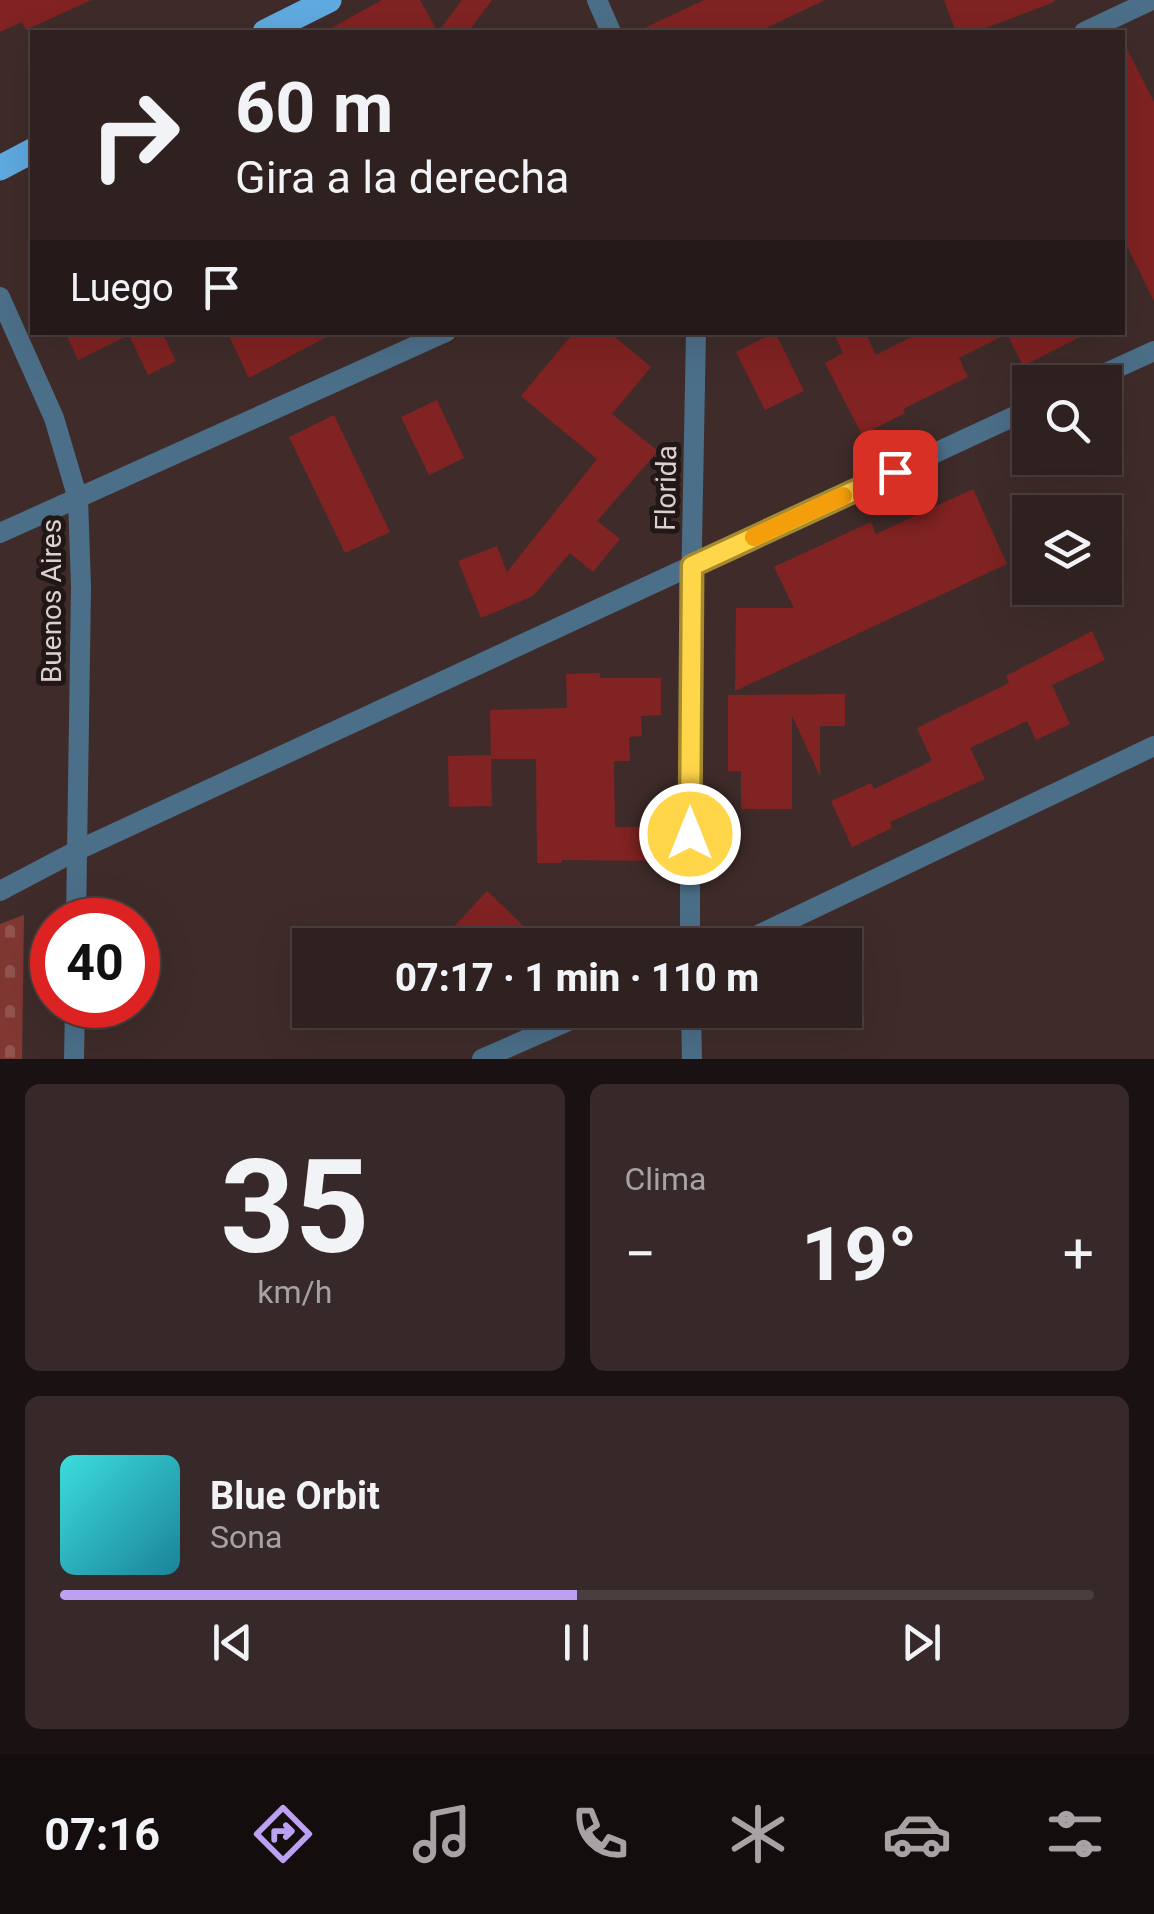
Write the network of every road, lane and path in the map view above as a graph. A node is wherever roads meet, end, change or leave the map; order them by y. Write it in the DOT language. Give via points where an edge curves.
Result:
graph roads {
  1 [pos="329,0"];
  2 [pos="597,0"];
  3 [pos="1152,0"];
  4 [pos="269,30"];
  5 [pos="610,30"];
  6 [pos="1088,30"];
  7 [pos="30,152"];
  8 [pos="0,168"];
  9 [pos="0,297"];
  10 [pos="439,335"];
  11 [pos="696,335"];
  12 [pos="1154,351"];
  13 [pos="1122,366"];
  14 [pos="1012,417"];
  15 [pos="78,499"];
  16 [pos="0,534"];
  17 [pos="692,566"];
  18 [pos="1154,746"];
  19 [pos="76,851"];
  20 [pos="0,890"];
  21 [pos="76,898"];
  22 [pos="690,928"];
  23 [pos="773,928"];
  24 [pos="74,1028"];
  25 [pos="553,1028"];
  26 [pos="691,1028"];
  27 [pos="74,1059"];
  28 [pos="482,1059"];
  29 [pos="692,1059"];
  1 -- 4 [label="main road"];
  2 -- 5 [label="street"];
  3 -- 6 [label="street"];
  7 -- 8 [label="main road"];
  9 -- 15 [label="street, Buenos Aires" via="54,418"];
  10 -- 15 [label="street"];
  11 -- 17 [label="street, Florida"];
  12 -- 13 [label="street"];
  14 -- 17 [label="street"];
  15 -- 16 [label="street"];
  15 -- 19 [label="street, Buenos Aires"];
  17 -- 19 [label="street"];
  17 -- 22 [label="street, Florida"];
  18 -- 23 [label="street"];
  19 -- 20 [label="street"];
  19 -- 21 [label="street, Buenos Aires"];
  24 -- 27 [label="street"];
  25 -- 28 [label="street"];
  26 -- 29 [label="street"];
}
